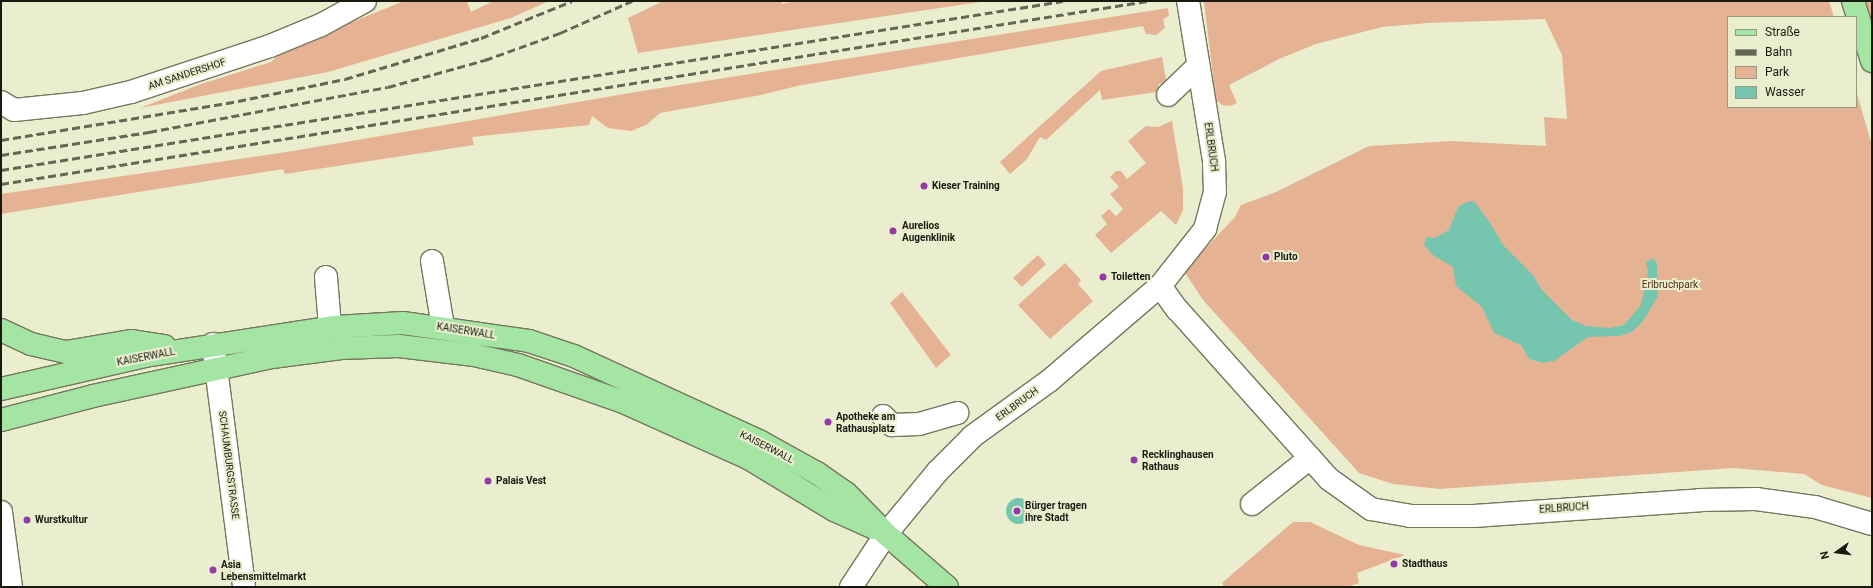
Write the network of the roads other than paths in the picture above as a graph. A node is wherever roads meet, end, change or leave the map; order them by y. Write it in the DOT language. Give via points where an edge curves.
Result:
graph roads {
  1 [pos="365,1"];
  2 [pos="1188,1"];
  3 [pos="1853,1"];
  4 [pos="1872,61"];
  5 [pos="1198,66"];
  6 [pos="1168,94"];
  7 [pos="8,106"];
  8 [pos="432,261"];
  9 [pos="326,277"];
  10 [pos="1160,286"];
  11 [pos="330,327"];
  12 [pos="443,327"];
  13 [pos="1,330"];
  14 [pos="213,344"];
  15 [pos="190,349"];
  16 [pos="216,367"];
  17 [pos="1,389"];
  18 [pos="957,413"];
  19 [pos="4,416"];
  20 [pos="882,416"];
  21 [pos="1310,458"];
  22 [pos="1252,504"];
  23 [pos="1,512"];
  24 [pos="1838,512"];
  25 [pos="1872,513"];
  26 [pos="1872,524"];
  27 [pos="886,534"];
  28 [pos="244,583"];
  29 [pos="11,587"];
  30 [pos="851,587"];
  31 [pos="947,587"];
  1 -- 7 [label="street, AM SANDERSHOF" via="321,25 270,46 131,92 83,103"];
  2 -- 5 [label="street, ERLBRUCH"];
  3 -- 4 [label="main road"];
  5 -- 6 [label="street"];
  5 -- 10 [label="street, ERLBRUCH" via="1214,161 1213,204 1205,229"];
  8 -- 12 [label="street"];
  9 -- 11 [label="street"];
  10 -- 21 [label="street, ERLBRUCH" via="1177,309"];
  10 -- 27 [label="street, ERLBRUCH" via="1049,381 973,436 938,471"];
  11 -- 12 [label="main road, KAISERWALL" via="403,323"];
  11 -- 14 [label="main road, KAISERWALL"];
  12 -- 27 [label="main road, KAISERWALL" via="528,342 574,356 761,442 817,473 846,493"];
  13 -- 15 [label="main road" via="31,344 66,352 132,341"];
  14 -- 15 [label="main road, KAISERWALL"];
  14 -- 16 [label="street, SCHAUMBURGSTRASSE"];
  15 -- 17 [label="main road, KAISERWALL" via="145,356"];
  16 -- 19 [label="main road, KAISERWALL"];
  16 -- 27 [label="main road, KAISERWALL" via="341,348 399,346 474,355 518,365 621,401 750,459 834,510"];
  16 -- 28 [label="street, SCHAUMBURGSTRASSE"];
  18 -- 20 [label="street" via="919,424 892,425"];
  21 -- 22 [label="street"];
  21 -- 24 [label="street, ERLBRUCH" via="1329,479 1371,509 1410,516 1474,516 1692,500 1756,499"];
  23 -- 29 [label="street"];
  24 -- 25 [label="street, ERLBRUCH"];
  24 -- 26 [label="street, ERLBRUCH"];
  27 -- 30 [label="street, ERLBRUCH"];
  27 -- 31 [label="main road, KAISERWALL"];
}
